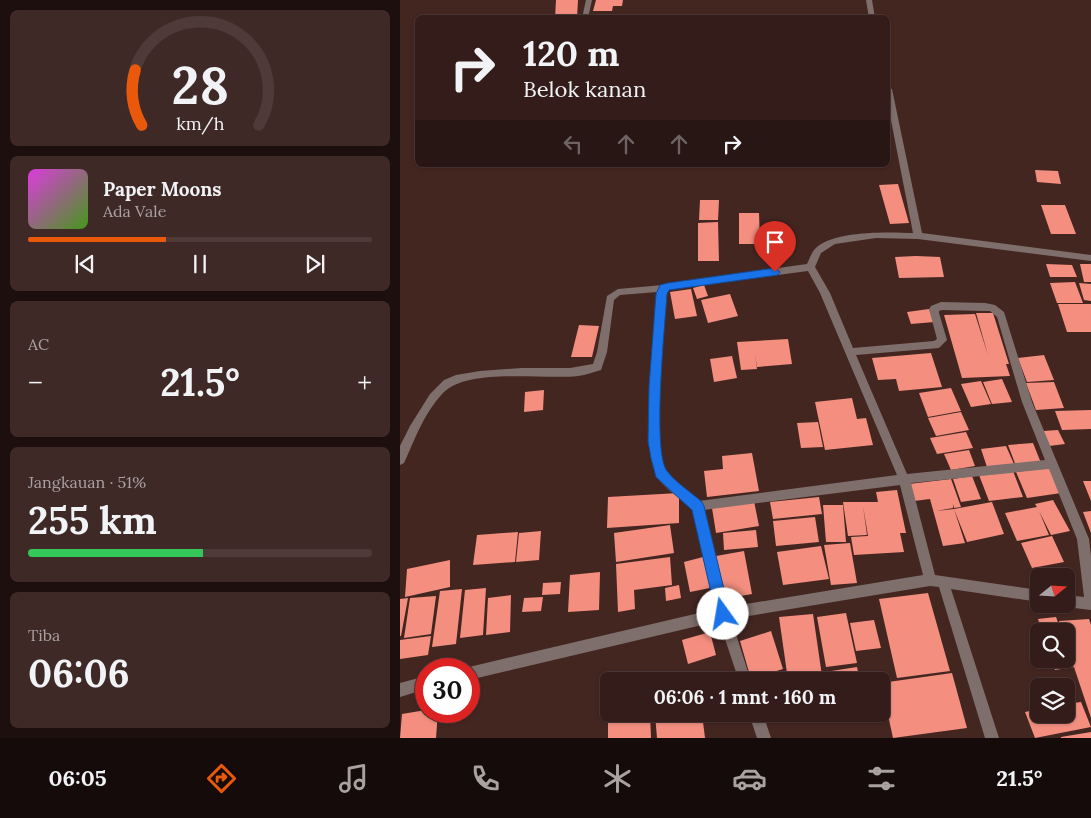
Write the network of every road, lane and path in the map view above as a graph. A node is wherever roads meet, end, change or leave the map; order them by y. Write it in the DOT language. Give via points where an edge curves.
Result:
graph roads {
  1 [pos="589,0"];
  2 [pos="869,0"];
  3 [pos="586,15"];
  4 [pos="872,15"];
  5 [pos="890,99"];
  6 [pos="918,236"];
  7 [pos="1091,258"];
  8 [pos="810,267"];
  9 [pos="664,288"];
  10 [pos="850,352"];
  11 [pos="400,460"];
  12 [pos="1052,464"];
  13 [pos="904,479"];
  14 [pos="697,506"];
  15 [pos="930,580"];
  16 [pos="943,582"];
  17 [pos="1030,595"];
  18 [pos="1075,602"];
  19 [pos="1091,604"];
  20 [pos="723,614"];
  21 [pos="480,671"];
  22 [pos="742,672"];
  23 [pos="415,687"];
  24 [pos="400,690"];
  25 [pos="759,722"];
  26 [pos="764,738"];
  27 [pos="992,738"];
  1 -- 3 [label="street"];
  2 -- 4 [label="street"];
  5 -- 6 [label="street"];
  6 -- 7 [label="street"];
  6 -- 8 [label="street" via="876,235 833,241 818,251"];
  8 -- 9 [label="street"];
  8 -- 10 [label="street" via="825,293"];
  9 -- 11 [label="street" via="618,292 610,298 597,367 584,372 501,373 450,382 434,394 406,441"];
  9 -- 14 [label="street" via="661,294 654,441 661,473"];
  10 -- 12 [label="street" via="936,345 942,340 934,309 941,306 992,308 1001,315 1027,402"];
  10 -- 13 [label="street"];
  12 -- 13 [label="street"];
  12 -- 19 [label="street" via="1083,539"];
  13 -- 14 [label="street"];
  13 -- 15 [label="street"];
  14 -- 20 [label="street"];
  15 -- 16 [label="street"];
  15 -- 20 [label="street"];
  16 -- 17 [label="street"];
  16 -- 27 [label="street"];
  18 -- 19 [label="street"];
  20 -- 21 [label="street"];
  20 -- 22 [label="street"];
  23 -- 24 [label="street"];
  25 -- 26 [label="street"];
}
